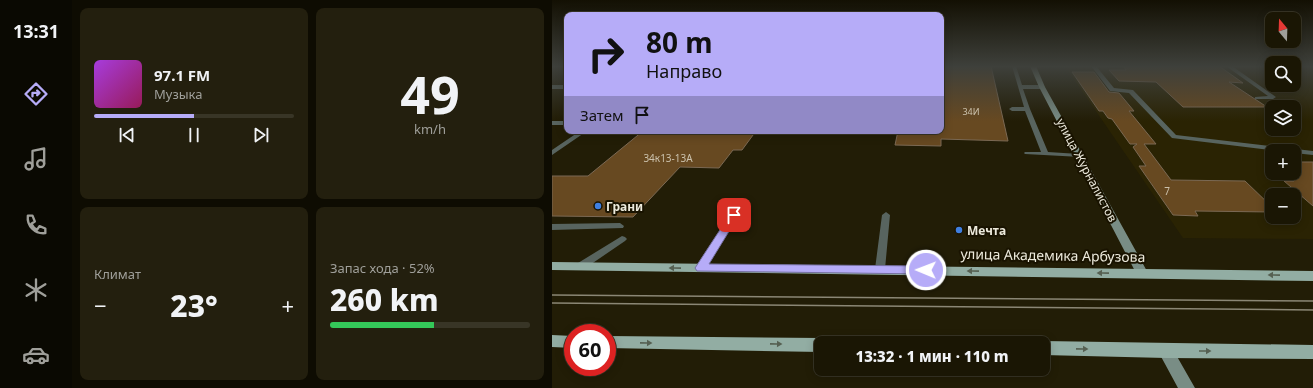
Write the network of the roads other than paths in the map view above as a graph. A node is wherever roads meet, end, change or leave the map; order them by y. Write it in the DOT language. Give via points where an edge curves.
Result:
graph roads {
  1 [pos="1021,84"];
  2 [pos="1041,84"];
  3 [pos="1107,84"];
  4 [pos="1254,84"];
  5 [pos="552,87"];
  6 [pos="564,87"];
  7 [pos="1022,87"];
  8 [pos="1042,87"];
  9 [pos="1257,98"];
  10 [pos="1012,109"];
  11 [pos="1027,109"];
  12 [pos="552,123"];
  13 [pos="564,123"];
  14 [pos="580,134"];
  15 [pos="552,153"];
  16 [pos="1027,153"];
  17 [pos="1313,153"];
  18 [pos="1045,154"];
  19 [pos="1079,156"];
  20 [pos="734,215"];
  21 [pos="886,215"];
  22 [pos="620,226"];
  23 [pos="552,227"];
  24 [pos="622,239"];
  25 [pos="552,266"];
  26 [pos="581,266"];
  27 [pos="701,268"];
  28 [pos="880,269"];
  29 [pos="1142,273"];
  30 [pos="1313,276"];
  31 [pos="552,341"];
  32 [pos="564,342"];
  33 [pos="616,342"];
  34 [pos="814,345"];
  35 [pos="1050,348"];
  36 [pos="1166,351"];
  37 [pos="1313,352"];
  38 [pos="1187,388"];
  1 -- 7 [label="lane"];
  2 -- 8 [label="street, улица Журналистов"];
  3 -- 17 [label="lane" via="1112,90 1131,91 1174,137"];
  4 -- 9 [label="lane" via="1273,97"];
  5 -- 6 [label="lane"];
  7 -- 8 [label="lane"];
  7 -- 11 [label="lane"];
  8 -- 19 [label="street, улица Журналистов"];
  10 -- 11 [label="lane"];
  11 -- 18 [label="lane"];
  12 -- 13 [label="lane"];
  14 -- 15 [label="lane"];
  16 -- 18 [label="lane"];
  18 -- 19 [label="lane"];
  19 -- 29 [label="street, улица Журналистов"];
  20 -- 27 [label="lane"];
  21 -- 28 [label="lane"];
  22 -- 23 [label="lane"];
  24 -- 26 [label="lane"];
  25 -- 26 [label="main road, улица Академика Арбузова"];
  27 -- 26 [label="main road, улица Академика Арбузова, one-way"];
  27 -- 28 [label="main road, улица Академика Арбузова"];
  29 -- 28 [label="main road, улица Академика Арбузова, one-way"];
  30 -- 29 [label="main road, улица Академика Арбузова, one-way"];
  31 -- 32 [label="main road"];
  33 -- 34 [label="main road, one-way"];
  35 -- 36 [label="main road, one-way"];
  36 -- 37 [label="main road, one-way"];
  36 -- 38 [label="street"];
}
